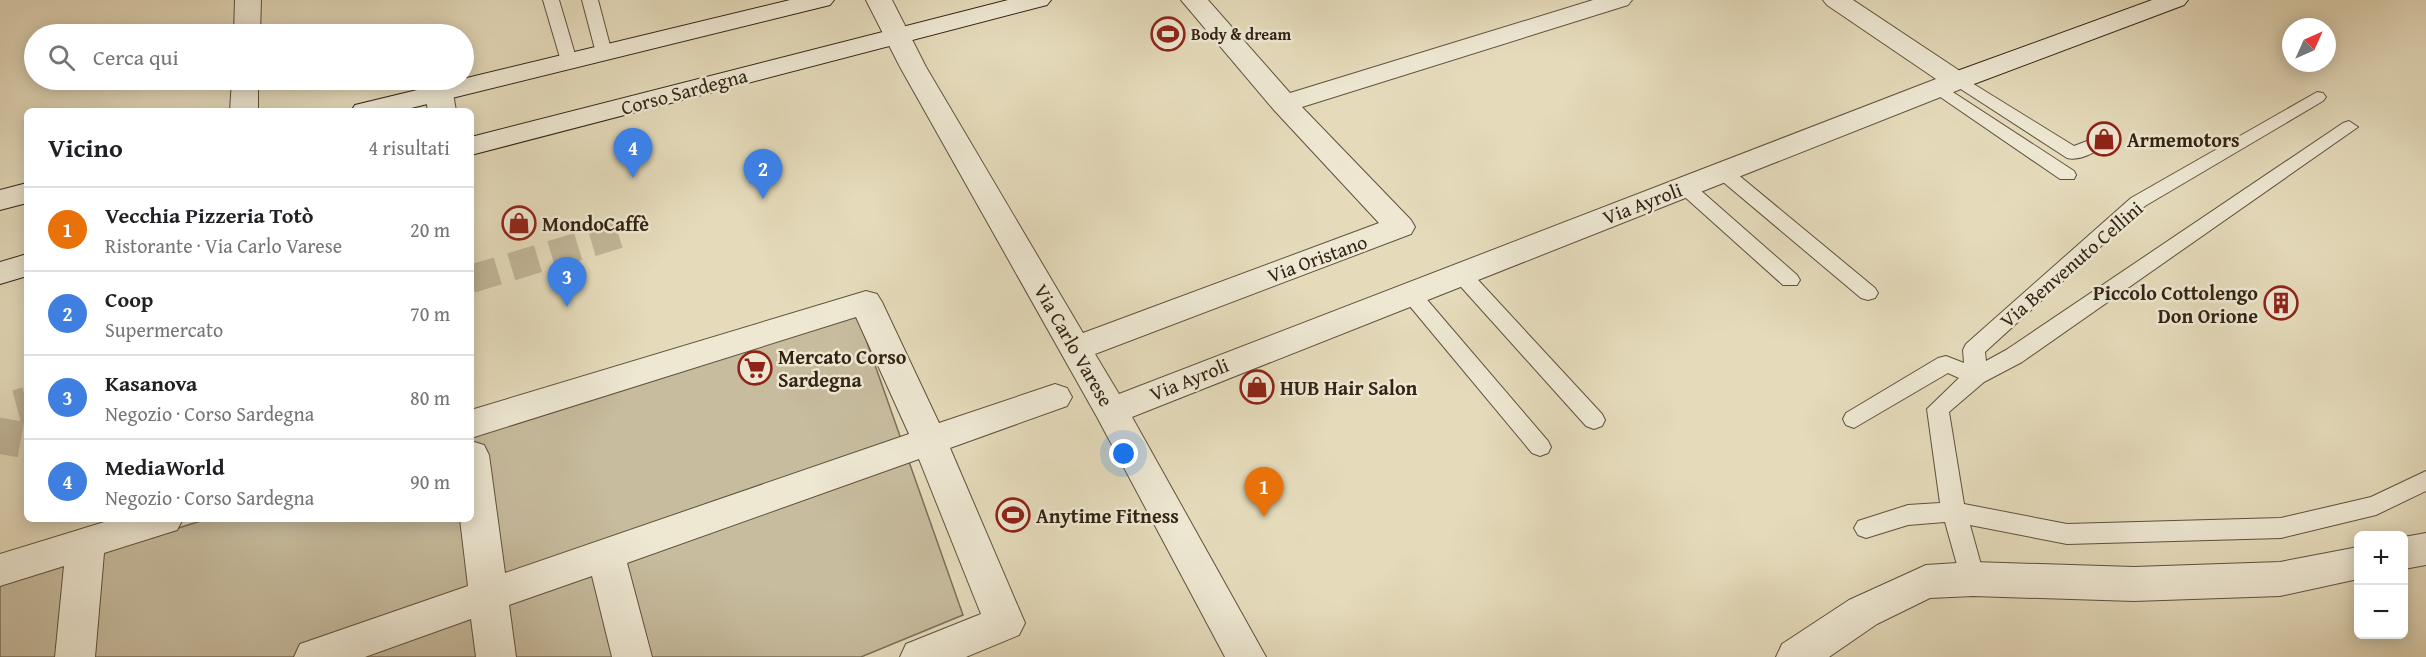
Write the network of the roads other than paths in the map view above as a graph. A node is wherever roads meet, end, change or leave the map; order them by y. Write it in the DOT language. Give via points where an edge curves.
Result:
graph roads {
  1 [pos="248,0"];
  2 [pos="551,0"];
  3 [pos="590,0"];
  4 [pos="821,0"];
  5 [pos="879,0"];
  6 [pos="1038,0"];
  7 [pos="1194,0"];
  8 [pos="1619,0"];
  9 [pos="1836,0"];
  10 [pos="2175,0"];
  11 [pos="247,24"];
  12 [pos="896,36"];
  13 [pos="604,53"];
  14 [pos="569,61"];
  15 [pos="1951,83"];
  16 [pos="245,90"];
  17 [pos="2317,97"];
  18 [pos="441,102"];
  19 [pos="1284,104"];
  20 [pos="244,108"];
  21 [pos="390,108"];
  22 [pos="2349,127"];
  23 [pos="2095,144"];
  24 [pos="474,145"];
  25 [pos="1723,171"];
  26 [pos="2067,175"];
  27 [pos="1684,186"];
  28 [pos="24,194"];
  29 [pos="0,200"];
  30 [pos="24,266"];
  31 [pos="0,273"];
  32 [pos="1460,273"];
  33 [pos="1790,280"];
  34 [pos="1410,293"];
  35 [pos="1868,293"];
  36 [pos="1074,349"];
  37 [pos="1976,376"];
  38 [pos="1055,397"];
  39 [pos="1111,411"];
  40 [pos="1854,419"];
  41 [pos="1594,420"];
  42 [pos="474,423"];
  43 [pos="929,440"];
  44 [pos="1540,447"];
  45 [pos="474,479"];
  46 [pos="2426,480"];
  47 [pos="1954,512"];
  48 [pos="154,522"];
  49 [pos="1866,528"];
  50 [pos="86,543"];
  51 [pos="2426,549"];
  52 [pos="2408,552"];
  53 [pos="606,555"];
  54 [pos="2354,564"];
  55 [pos="0,570"];
  56 [pos="1973,579"];
  57 [pos="488,595"];
  58 [pos="332,654"];
  59 [pos="75,657"];
  60 [pos="496,657"];
  61 [pos="632,657"];
  62 [pos="920,657"];
  63 [pos="1246,657"];
  64 [pos="1796,657"];
  1 -- 11 [label="street"];
  2 -- 14 [label="lane"];
  3 -- 13 [label="lane"];
  4 -- 13 [label="street"];
  5 -- 12 [label="street"];
  6 -- 12 [label="street, Corso Sardegna"];
  7 -- 19 [label="street, Via Oristano"];
  8 -- 19 [label="street"];
  9 -- 15 [label="street"];
  10 -- 15 [label="street, Via Ayroli"];
  12 -- 24 [label="street, Corso Sardegna"];
  12 -- 36 [label="street, Via Carlo Varese"];
  13 -- 14 [label="street"];
  14 -- 18 [label="street"];
  15 -- 23 [label="lane" via="2073,154"];
  15 -- 25 [label="street, Via Ayroli"];
  15 -- 26 [label="lane"];
  16 -- 20 [label="street"];
  17 -- 37 [label="lane, Via Benvenuto Cellini" via="2138,202 1974,350"];
  18 -- 21 [label="street"];
  19 -- 36 [label="street, Via Oristano" via="1400,227"];
  22 -- 37 [label="lane, Via Benvenuto Cellini" via="2014,356"];
  25 -- 27 [label="street, Via Ayroli"];
  25 -- 35 [label="lane"];
  27 -- 32 [label="street, Via Ayroli"];
  27 -- 33 [label="lane"];
  28 -- 29 [label="street"];
  30 -- 31 [label="street"];
  32 -- 34 [label="street, Via Ayroli"];
  32 -- 41 [label="lane"];
  34 -- 39 [label="street, Via Ayroli"];
  34 -- 44 [label="lane"];
  36 -- 39 [label="street, Via Carlo Varese"];
  37 -- 40 [label="lane" via="1946,364"];
  37 -- 47 [label="lane, Via Benvenuto Cellini" via="1938,409"];
  38 -- 43 [label="street"];
  39 -- 63 [label="street, Via Carlo Varese"];
  42 -- 43 [label="street" via="866,302"];
  43 -- 53 [label="street"];
  43 -- 62 [label="street" via="1005,623"];
  45 -- 57 [label="street"];
  46 -- 47 [label="lane" via="2376,505 2281,528 2067,534"];
  47 -- 49 [label="lane" via="1908,515"];
  47 -- 56 [label="lane, Via Benvenuto Cellini"];
  48 -- 50 [label="street"];
  50 -- 55 [label="street"];
  50 -- 59 [label="street"];
  51 -- 52 [label="street"];
  53 -- 57 [label="street"];
  53 -- 61 [label="street"];
  54 -- 56 [label="street" via="2280,579 2134,584"];
  56 -- 64 [label="street" via="1926,582 1863,612"];
  57 -- 58 [label="street"];
  57 -- 60 [label="street"];
}
